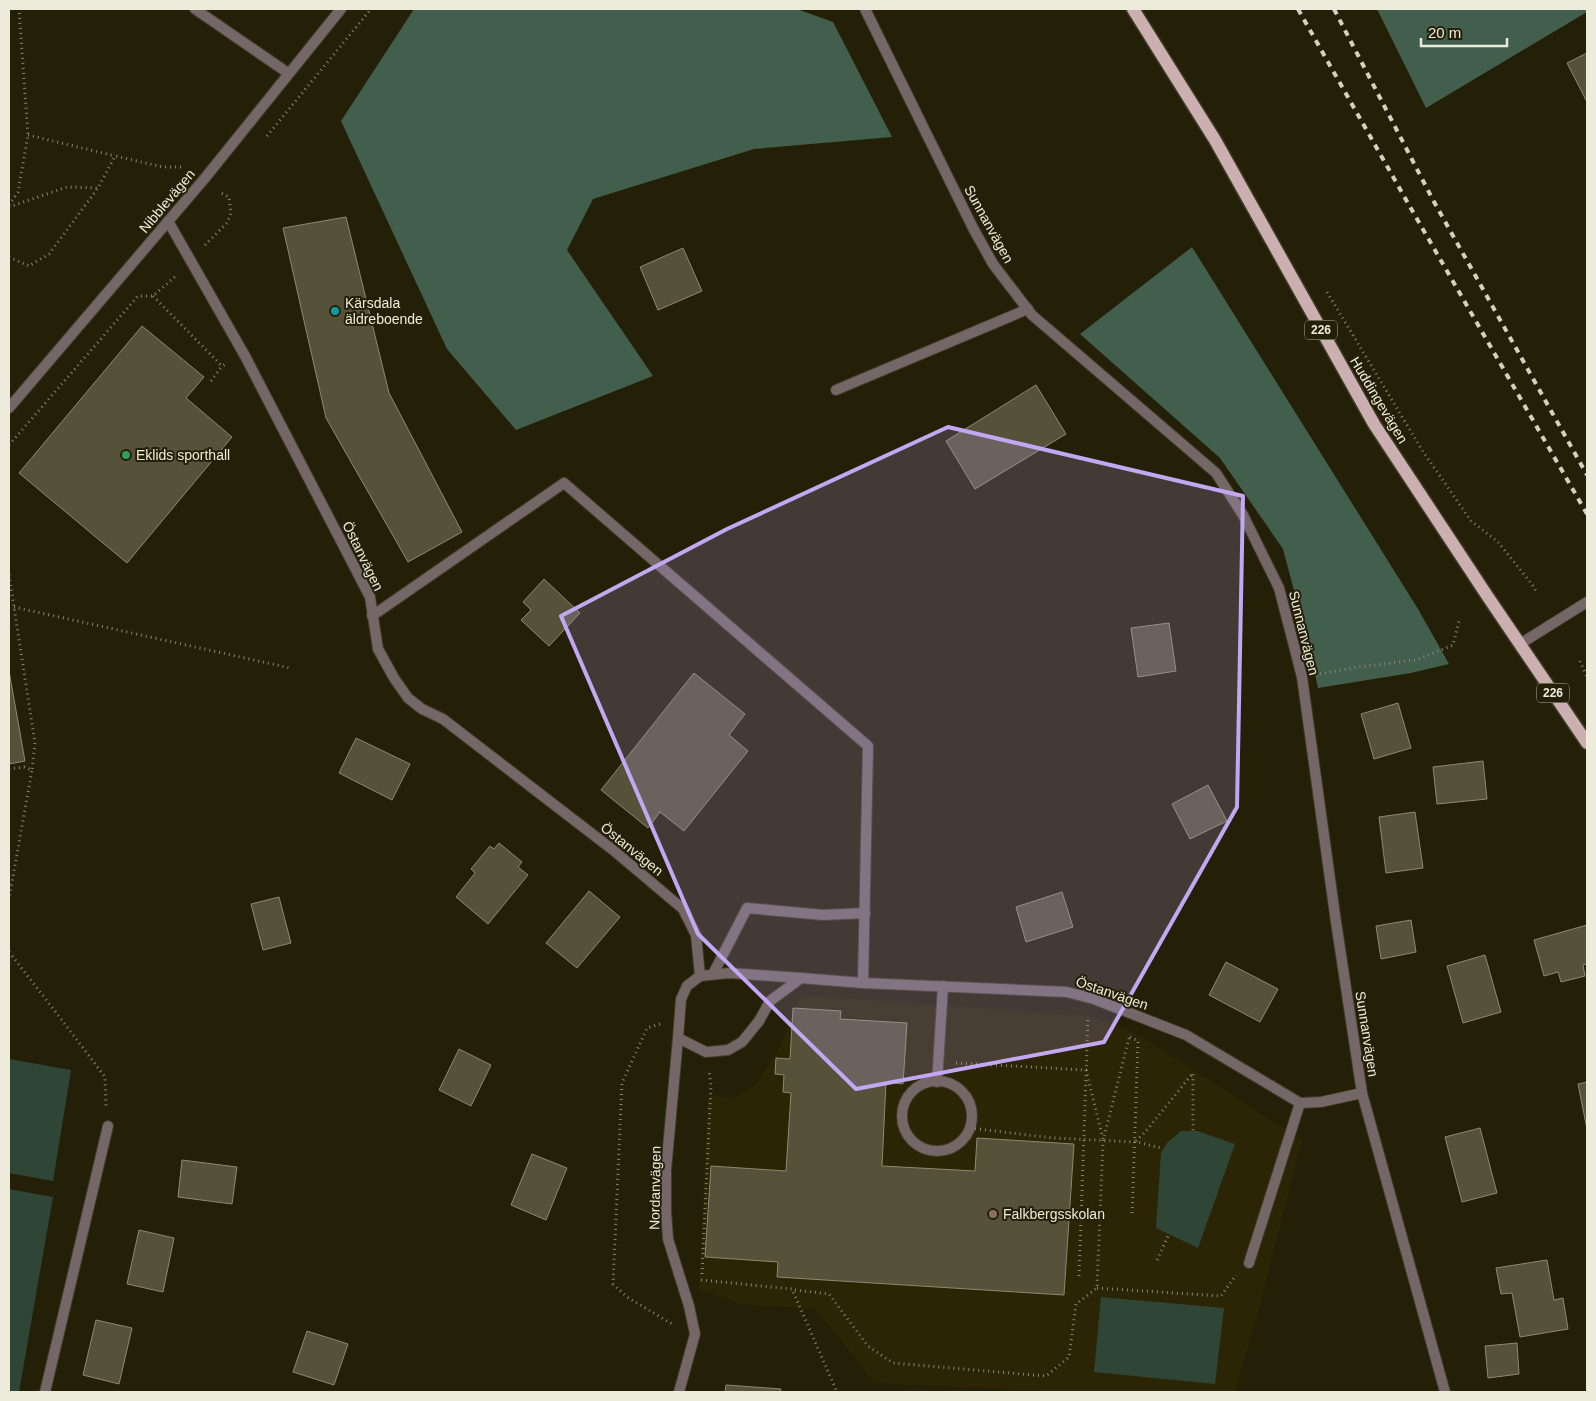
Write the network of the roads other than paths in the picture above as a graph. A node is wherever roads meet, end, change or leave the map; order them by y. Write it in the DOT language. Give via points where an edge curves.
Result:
graph roads {
  1 [pos="195,9"];
  2 [pos="341,9"];
  3 [pos="865,9"];
  4 [pos="1133,9"];
  5 [pos="288,73"];
  6 [pos="168,221"];
  7 [pos="1028,310"];
  8 [pos="836,390"];
  9 [pos="9,408"];
  10 [pos="1587,602"];
  11 [pos="372,616"];
  12 [pos="1520,644"];
  13 [pos="1587,742"];
  14 [pos="865,912"];
  15 [pos="714,974"];
  16 [pos="700,976"];
  17 [pos="801,978"];
  18 [pos="863,983"];
  19 [pos="943,986"];
  20 [pos="678,1038"];
  21 [pos="937,1082"];
  22 [pos="1362,1093"];
  23 [pos="1300,1103"];
  24 [pos="108,1126"];
  25 [pos="1249,1263"];
  26 [pos="45,1392"];
  27 [pos="679,1392"];
  28 [pos="1445,1392"];
  1 -- 5 [label="street"];
  2 -- 5 [label="street, Nibblevägen"];
  3 -- 7 [label="street, Sunnanvägen" via="973,228 993,264"];
  4 -- 12 [label="main road, Huddingevägen / 226" via="1214,140 1374,424"];
  5 -- 6 [label="street, Nibblevägen"];
  6 -- 9 [label="street, Nibblevägen"];
  6 -- 11 [label="street, Östanvägen" via="245,356 370,597"];
  7 -- 8 [label="street"];
  7 -- 22 [label="street, Sunnanvägen" via="1216,473 1244,515 1279,588 1302,677"];
  10 -- 12 [label="street"];
  11 -- 14 [label="street" via="564,482 868,746"];
  11 -- 16 [label="street, Östanvägen" via="378,649 408,698 459,731 613,850 683,909 696,935"];
  12 -- 13 [label="main road, Huddingevägen / 226"];
  14 -- 15 [label="street" via="823,916 747,908"];
  14 -- 18 [label="street"];
  15 -- 16 [label="street, Östanvägen"];
  15 -- 17 [label="street, Östanvägen"];
  16 -- 20 [label="street" via="688,986 681,999"];
  17 -- 18 [label="street, Östanvägen"];
  17 -- 20 [label="street" via="770,1001 742,1042 728,1050 706,1052"];
  18 -- 19 [label="street, Östanvägen"];
  19 -- 21 [label="street"];
  19 -- 23 [label="street, Östanvägen" via="1067,992 1089,997 1186,1036"];
  20 -- 27 [label="street, Nordanvägen" via="666,1170 666,1211 668,1239 695,1334"];
  21 -- 21 [label="street" via="958,1088 966,1096 972,1117 965,1138 947,1150 935,1151 913,1142 906,1132 903,1109 916,1089 926,1083"];
  22 -- 23 [label="street"];
  22 -- 28 [label="street, Sunnanvägen"];
  23 -- 25 [label="street"];
  24 -- 26 [label="street"];
}
